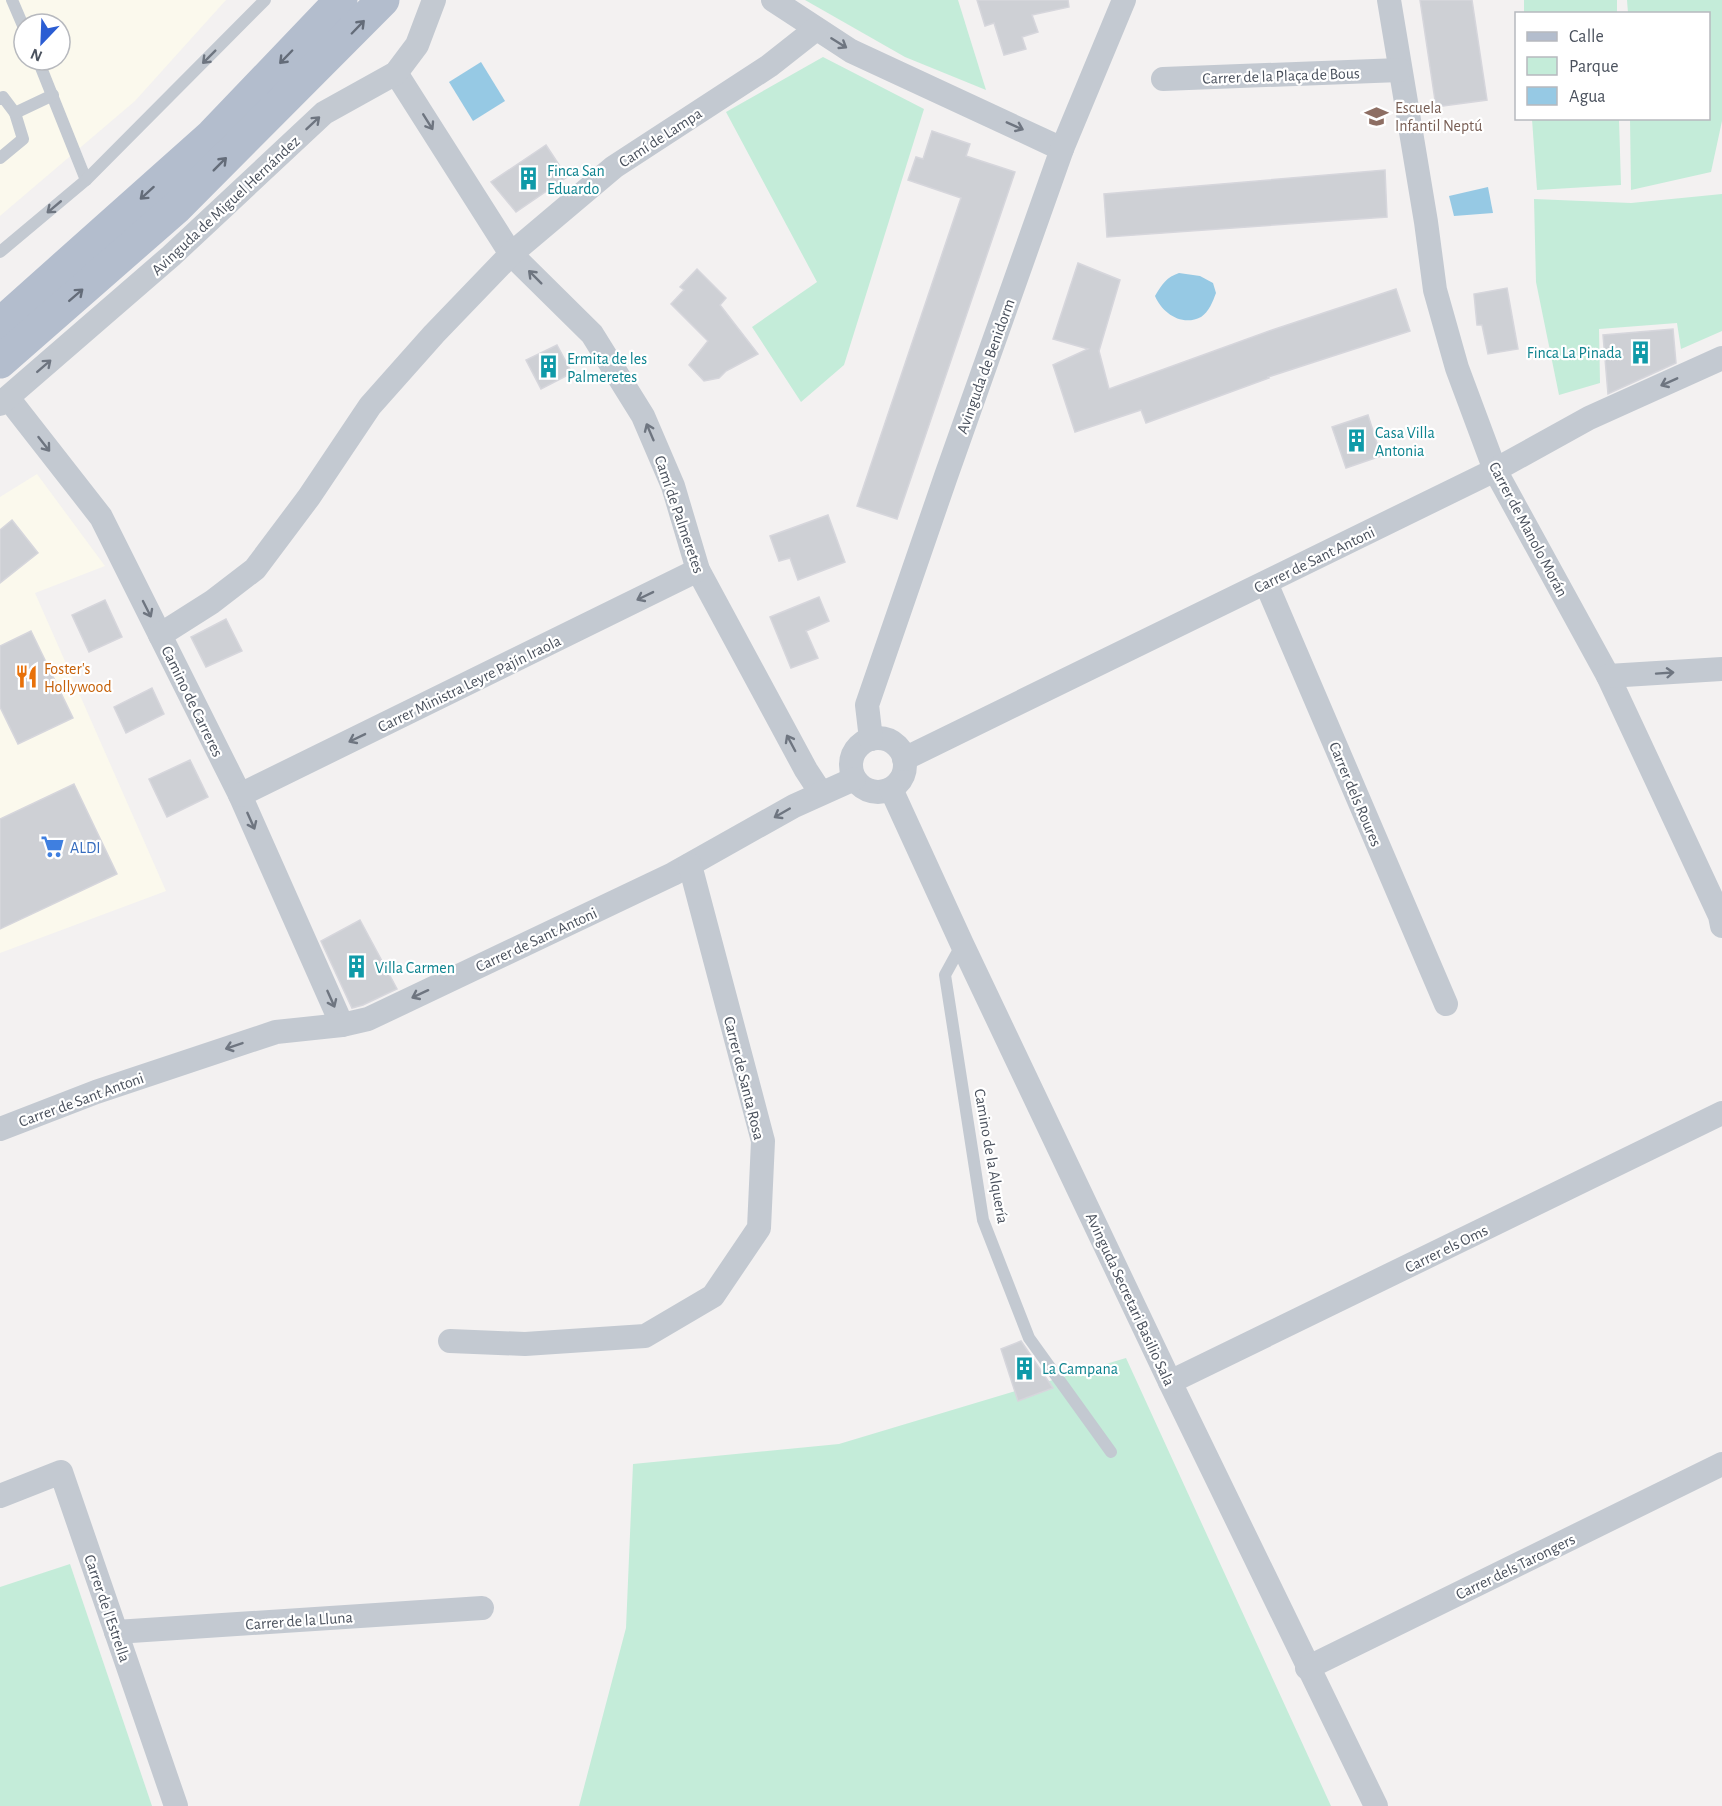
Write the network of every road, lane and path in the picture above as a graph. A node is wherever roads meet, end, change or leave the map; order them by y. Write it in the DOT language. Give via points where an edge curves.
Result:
graph roads {
  1 [pos="265,0"];
  2 [pos="341,0"];
  3 [pos="383,0"];
  4 [pos="434,0"];
  5 [pos="772,0"];
  6 [pos="1124,0"];
  7 [pos="1389,0"];
  8 [pos="816,29"];
  9 [pos="1400,70"];
  10 [pos="43,72"];
  11 [pos="396,73"];
  12 [pos="1163,79"];
  13 [pos="53,95"];
  14 [pos="0,99"];
  15 [pos="15,113"];
  16 [pos="1062,149"];
  17 [pos="0,158"];
  18 [pos="86,180"];
  19 [pos="0,252"];
  20 [pos="511,254"];
  21 [pos="0,324"];
  22 [pos="1722,358"];
  23 [pos="0,362"];
  24 [pos="4,401"];
  25 [pos="1496,470"];
  26 [pos="698,570"];
  27 [pos="1266,583"];
  28 [pos="160,635"];
  29 [pos="1722,669"];
  30 [pos="1608,676"];
  31 [pos="871,739"];
  32 [pos="904,759"];
  33 [pos="854,780"];
  34 [pos="891,789"];
  35 [pos="821,793"];
  36 [pos="240,795"];
  37 [pos="690,865"];
  38 [pos="1722,926"];
  39 [pos="962,944"];
  40 [pos="1446,1004"];
  41 [pos="342,1025"];
  42 [pos="1722,1113"];
  43 [pos="0,1129"];
  44 [pos="450,1341"];
  45 [pos="1170,1382"];
  46 [pos="1111,1452"];
  47 [pos="1722,1464"];
  48 [pos="0,1496"];
  49 [pos="482,1608"];
  50 [pos="116,1632"];
  51 [pos="1307,1668"];
  52 [pos="176,1806"];
  53 [pos="1376,1806"];
  1 -- 18 [label="lane, one-way"];
  2 -- 21 [label="main road, one-way" via="212,135"];
  23 -- 3 [label="main road, one-way" via="176,208"];
  4 -- 11 [label="street, Avinguda de Miguel Hernández" via="417,45"];
  5 -- 8 [label="street"];
  6 -- 16 [label="street, Avinguda de Benidorm"];
  7 -- 9 [label="street, Carrer de Manolo Morán"];
  8 -- 16 [label="street, one-way" via="882,67"];
  8 -- 20 [label="street, Camí de Lampa" via="769,66 614,167"];
  9 -- 12 [label="street, Carrer de la Plaça de Bous"];
  9 -- 25 [label="street, Carrer de Manolo Morán" via="1435,290 1457,368"];
  10 -- 13 [label="lane"];
  11 -- 20 [label="street, Camí de Palmeretes, one-way"];
  24 -- 11 [label="street, Avinguda de Miguel Hernández, one-way" via="171,256 324,113"];
  13 -- 15 [label="lane"];
  13 -- 18 [label="lane"];
  14 -- 15 [label="lane"];
  15 -- 17 [label="lane" via="23,139"];
  16 -- 31 [label="street, Avinguda de Benidorm" via="867,705"];
  18 -- 19 [label="lane, one-way"];
  26 -- 20 [label="street, Camí de Palmeretes, one-way" via="673,486 643,416 592,334"];
  20 -- 28 [label="street, Camí de Lampa" via="370,406 255,569"];
  22 -- 25 [label="street, Carrer de Sant Antoni, one-way" via="1589,418"];
  24 -- 28 [label="street, Camino de Carreres, one-way" via="101,517"];
  25 -- 27 [label="street, Carrer de Sant Antoni"];
  25 -- 30 [label="street, Carrer de Manolo Morán"];
  35 -- 26 [label="street, Camí de Palmeretes, one-way"];
  26 -- 36 [label="street, Carrer Ministra Leyre Pajín Iraola, one-way"];
  27 -- 32 [label="street, Carrer de Sant Antoni"];
  27 -- 40 [label="street, Carrer dels Roures"];
  28 -- 36 [label="street, Camino de Carreres"];
  30 -- 29 [label="street, one-way"];
  30 -- 38 [label="street, Carrer de Manolo Morán"];
  31 -- 32 [label="street" via="892,742"];
  31 -- 33 [label="street" via="852,755"];
  32 -- 34 [label="street" via="903,776"];
  33 -- 34 [label="street" via="875,792"];
  33 -- 35 [label="street, Carrer de Sant Antoni"];
  34 -- 39 [label="street, Avinguda Secretari Basilio Sala"];
  35 -- 37 [label="street, Carrer de Sant Antoni, one-way"];
  36 -- 41 [label="street, Camino de Carreres, one-way"];
  37 -- 41 [label="street, Carrer de Sant Antoni, one-way" via="368,1019"];
  37 -- 44 [label="street, Carrer de Santa Rosa" via="763,1141 759,1228 713,1296 645,1336 525,1344"];
  39 -- 45 [label="street, Avinguda Secretari Basilio Sala"];
  39 -- 46 [label="lane, Camino de la Alquería" via="945,975 983,1220 1029,1338"];
  41 -- 43 [label="street, Carrer de Sant Antoni, one-way" via="276,1032 96,1092"];
  42 -- 45 [label="street, Carrer els Oms"];
  45 -- 51 [label="street, Avinguda Secretari Basilio Sala"];
  47 -- 51 [label="street, Carrer dels Tarongers"];
  48 -- 50 [label="street, Carrer de l'Estrella" via="61,1472"];
  49 -- 50 [label="street, Carrer de la Lluna"];
  50 -- 52 [label="street, Carrer de l'Estrella"];
  51 -- 53 [label="street, Avinguda Secretari Basilio Sala"];
}
